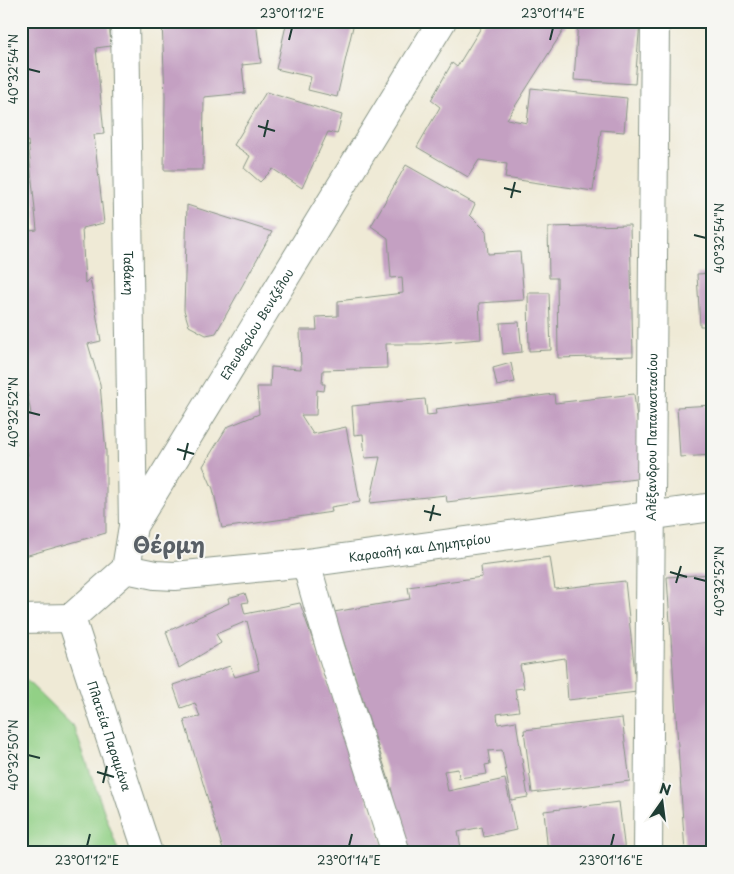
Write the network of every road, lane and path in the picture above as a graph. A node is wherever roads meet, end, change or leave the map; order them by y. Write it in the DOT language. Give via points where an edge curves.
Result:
graph roads {
  1 [pos="125,21"];
  2 [pos="442,21"];
  3 [pos="655,21"];
  4 [pos="713,507"];
  5 [pos="650,515"];
  6 [pos="133,526"];
  7 [pos="306,564"];
  8 [pos="126,569"];
  9 [pos="71,618"];
  10 [pos="21,620"];
  11 [pos="148,853"];
  12 [pos="396,853"];
  13 [pos="648,853"];
  1 -- 6 [label="street, Ταβάκη"];
  2 -- 6 [label="street, Ελευθερίου Βενιζέλου"];
  3 -- 5 [label="street, Αλέξανδρου Παπαναστασίου"];
  4 -- 5 [label="street, Καραολή και Δημητρίου"];
  5 -- 7 [label="street, Καραολή και Δημητρίου"];
  5 -- 13 [label="street, Αλέξανδρου Παπαναστασίου"];
  6 -- 8 [label="street, Ελευθερίου Βενιζέλου"];
  7 -- 8 [label="street, Καραολή και Δημητρίου" via="176,576"];
  7 -- 12 [label="street"];
  8 -- 9 [label="street"];
  9 -- 10 [label="street"];
  9 -- 11 [label="street, Πλατεία Παραμάνα"];
}
